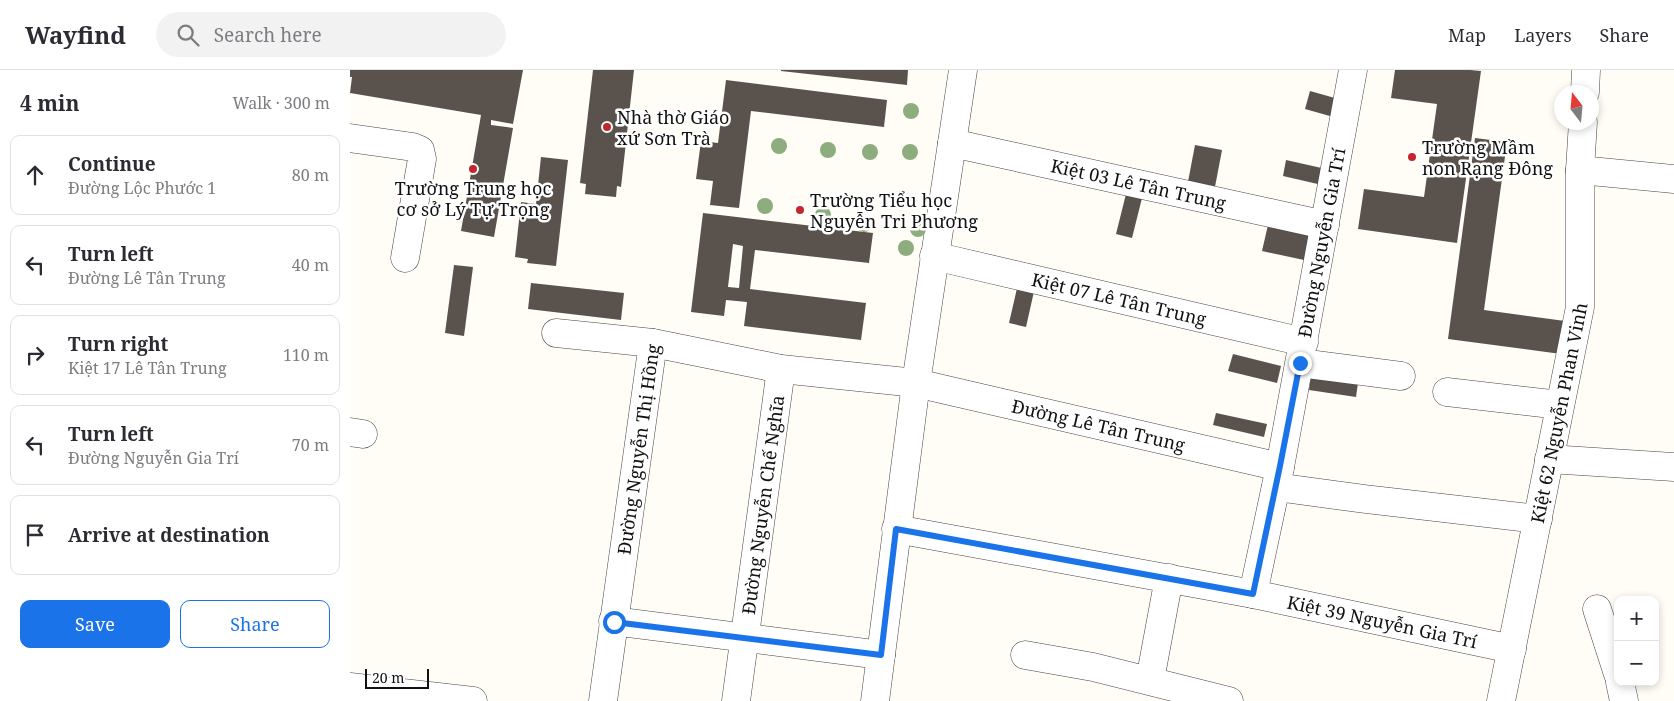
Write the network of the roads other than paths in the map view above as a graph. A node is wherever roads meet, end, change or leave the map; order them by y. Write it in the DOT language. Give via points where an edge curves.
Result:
graph roads {
  1 [pos="963,70"];
  2 [pos="1353,70"];
  3 [pos="1586,70"];
  4 [pos="1585,85"];
  5 [pos="1582,130"];
  6 [pos="350,138"];
  7 [pos="952,143"];
  8 [pos="1580,170"];
  9 [pos="1674,179"];
  10 [pos="1325,225"];
  11 [pos="934,256"];
  12 [pos="405,258"];
  13 [pos="556,333"];
  14 [pos="653,343"];
  15 [pos="1302,352"];
  16 [pos="781,369"];
  17 [pos="1401,376"];
  18 [pos="916,383"];
  19 [pos="1447,392"];
  20 [pos="1560,405"];
  21 [pos="1549,460"];
  22 [pos="1674,466"];
  23 [pos="1278,477"];
  24 [pos="1538,519"];
  25 [pos="896,529"];
  26 [pos="1169,578"];
  27 [pos="1253,594"];
  28 [pos="1597,609"];
  29 [pos="614,622"];
  30 [pos="744,639"];
  31 [pos="1512,650"];
  32 [pos="881,655"];
  33 [pos="1025,655"];
  34 [pos="1614,662"];
  35 [pos="1150,680"];
  36 [pos="1621,686"];
  37 [pos="350,687"];
  38 [pos="473,701"];
  39 [pos="603,701"];
  40 [pos="736,701"];
  41 [pos="875,701"];
  42 [pos="1229,701"];
  43 [pos="1501,701"];
  44 [pos="1624,701"];
  1 -- 7 [label="street"];
  2 -- 10 [label="street, Đường Nguyễn Gia Trí"];
  3 -- 4 [label="street"];
  5 -- 8 [label="street, Kiệt 62 Nguyễn Phan Vinh"];
  6 -- 12 [label="street" via="413,147 422,154"];
  7 -- 10 [label="street, Kiệt 03 Lê Tân Trung"];
  7 -- 11 [label="street"];
  8 -- 9 [label="street"];
  8 -- 20 [label="street, Kiệt 62 Nguyễn Phan Vinh" via="1580,307"];
  10 -- 15 [label="street, Đường Nguyễn Gia Trí"];
  11 -- 15 [label="street, Kiệt 07 Lê Tân Trung"];
  11 -- 18 [label="street"];
  13 -- 14 [label="street"];
  14 -- 16 [label="street, Đường Nguyễn Thị Hồng"];
  14 -- 29 [label="street, Đường Nguyễn Thị Hồng"];
  15 -- 17 [label="street, Kiệt 07 Lê Tân Trung"];
  15 -- 23 [label="street, Đường Nguyễn Gia Trí"];
  16 -- 18 [label="street, Đường Nguyễn Thị Hồng"];
  16 -- 30 [label="street, Đường Nguyễn Chế Nghĩa"];
  18 -- 23 [label="street, Đường Lê Tân Trung"];
  18 -- 25 [label="street"];
  19 -- 20 [label="street"];
  20 -- 21 [label="street, Kiệt 62 Nguyễn Phan Vinh"];
  21 -- 22 [label="street"];
  21 -- 24 [label="street, Kiệt 62 Nguyễn Phan Vinh"];
  23 -- 24 [label="street, Đường Lê Tân Trung" via="1365,500"];
  23 -- 27 [label="street, Đường Nguyễn Gia Trí"];
  24 -- 31 [label="street, Kiệt 62 Nguyễn Phan Vinh"];
  25 -- 26 [label="street, Kiệt 39 Nguyễn Gia Trí"];
  25 -- 32 [label="street"];
  26 -- 27 [label="street, Kiệt 39 Nguyễn Gia Trí"];
  26 -- 35 [label="street"];
  27 -- 31 [label="street, Kiệt 39 Nguyễn Gia Trí"];
  28 -- 34 [label="street"];
  29 -- 30 [label="street"];
  29 -- 39 [label="street, Đường Nguyễn Thị Hồng"];
  30 -- 32 [label="street"];
  30 -- 40 [label="street, Đường Nguyễn Chế Nghĩa"];
  31 -- 43 [label="street, Kiệt 62 Nguyễn Phan Vinh"];
  32 -- 41 [label="street"];
  33 -- 35 [label="street"];
  35 -- 42 [label="street"];
  36 -- 44 [label="street"];
  37 -- 38 [label="street"];
}
